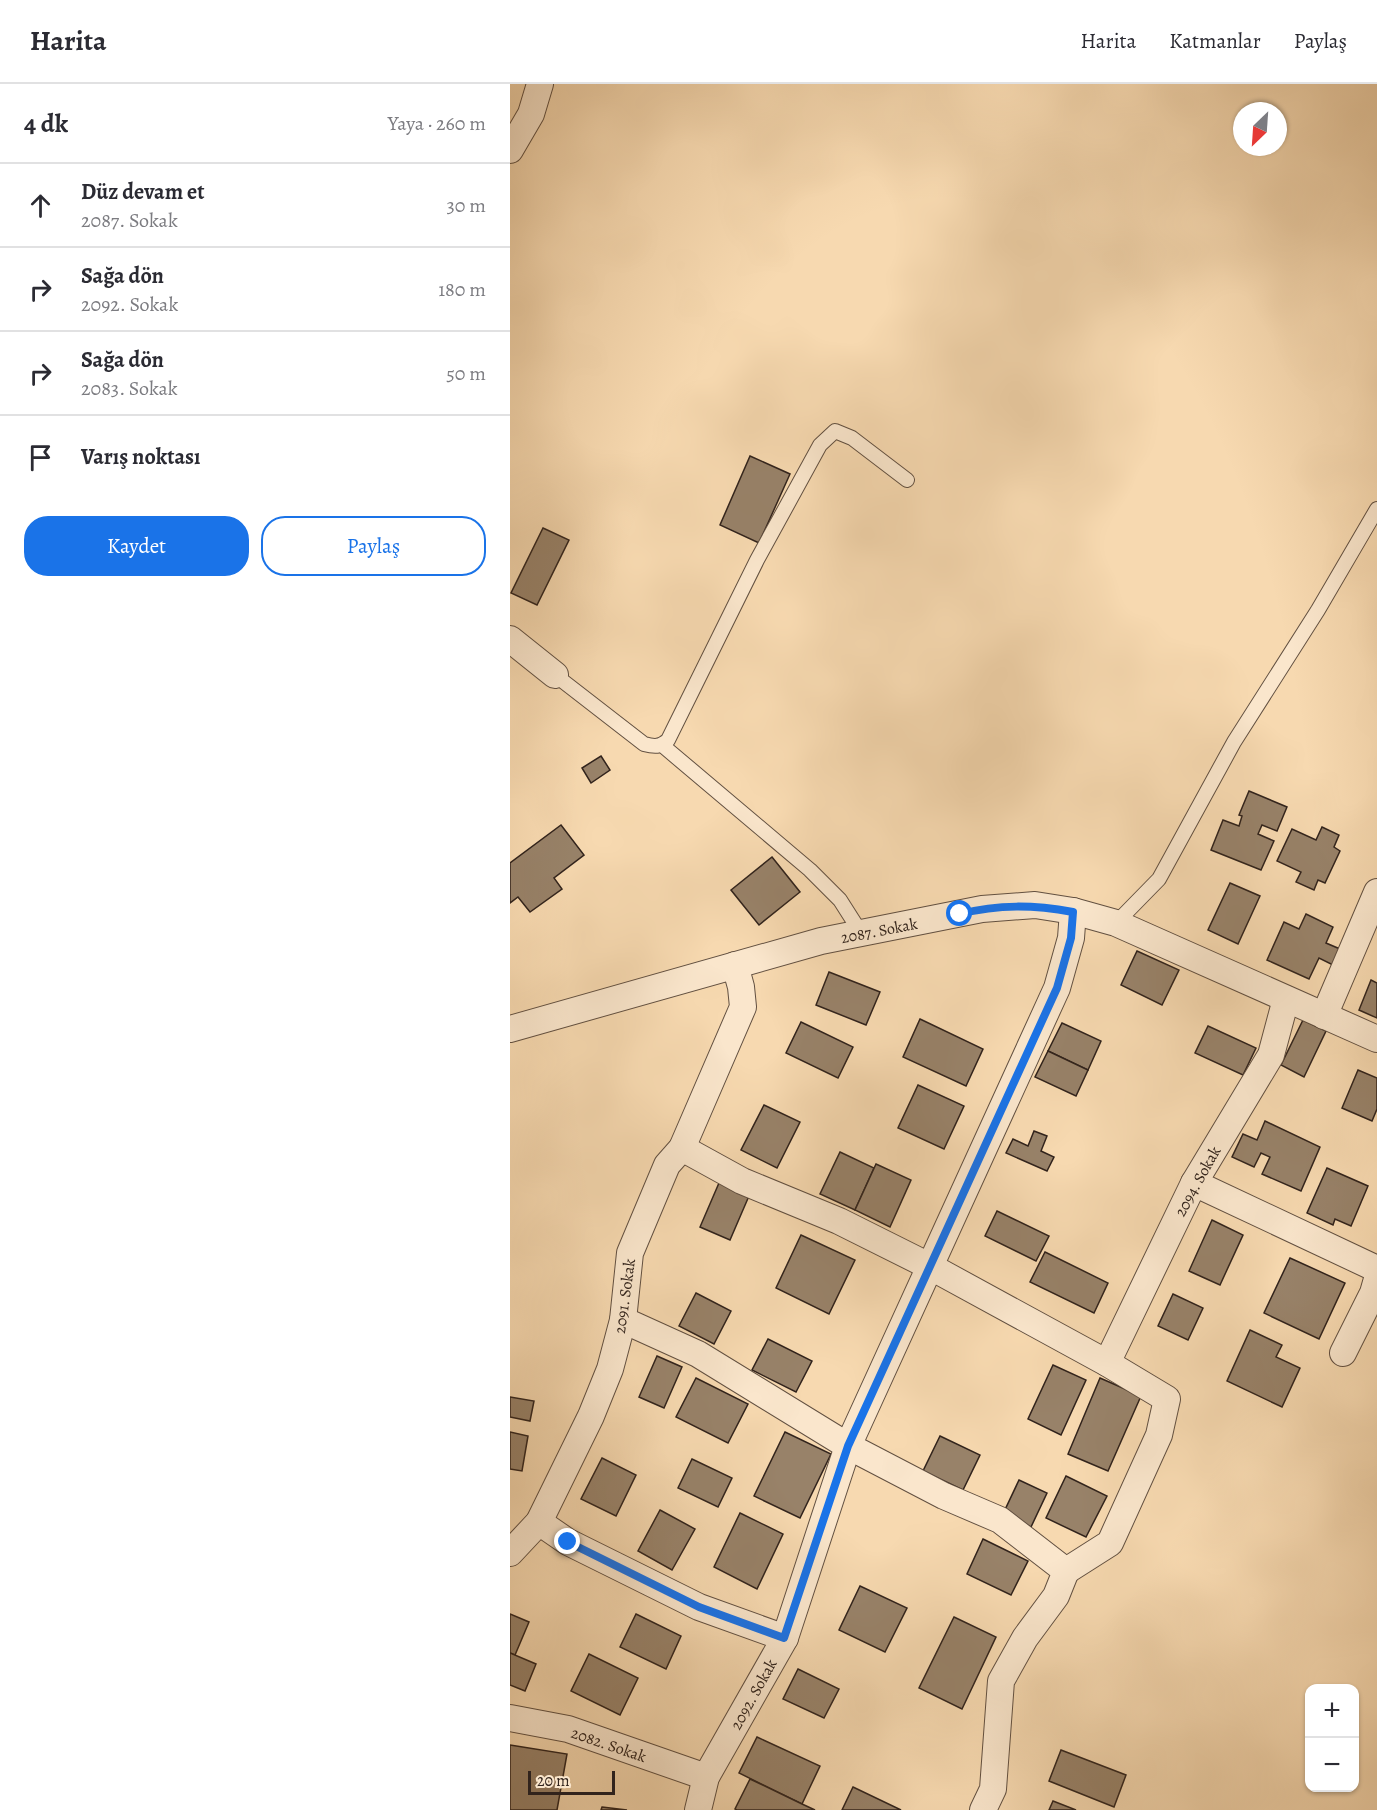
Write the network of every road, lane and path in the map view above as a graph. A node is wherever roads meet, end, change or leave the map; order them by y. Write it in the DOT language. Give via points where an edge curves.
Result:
graph roads {
  1 [pos="540,84"];
  2 [pos="510,150"];
  3 [pos="907,480"];
  4 [pos="1377,509"];
  5 [pos="510,639"];
  6 [pos="555,675"];
  7 [pos="662,745"];
  8 [pos="1377,892"];
  9 [pos="1073,912"];
  10 [pos="1116,923"];
  11 [pos="861,933"];
  12 [pos="735,965"];
  13 [pos="1286,999"];
  14 [pos="1324,1016"];
  15 [pos="510,1029"];
  16 [pos="1377,1039"];
  17 [pos="682,1148"];
  18 [pos="1194,1184"];
  19 [pos="931,1267"];
  20 [pos="1377,1269"];
  21 [pos="1377,1279"];
  22 [pos="623,1320"];
  23 [pos="1343,1353"];
  24 [pos="1107,1363"];
  25 [pos="848,1446"];
  26 [pos="539,1522"];
  27 [pos="510,1553"];
  28 [pos="1066,1571"];
  29 [pos="784,1638"];
  30 [pos="510,1718"];
  31 [pos="706,1777"];
  32 [pos="704,1808"];
  33 [pos="983,1810"];
  1 -- 2 [label="street" via="531,114"];
  3 -- 7 [label="lane" via="852,438 835,432 820,445"];
  4 -- 10 [label="lane" via="1234,742 1159,879"];
  5 -- 6 [label="street"];
  6 -- 7 [label="lane" via="644,744"];
  7 -- 11 [label="lane" via="810,870 840,900"];
  8 -- 14 [label="street"];
  9 -- 10 [label="street, 2087. Sokak"];
  9 -- 11 [label="street, 2087. Sokak" via="1035,905 982,909"];
  9 -- 19 [label="street, 2092. Sokak" via="1071,938 1057,988"];
  10 -- 13 [label="street, 2087. Sokak"];
  11 -- 12 [label="street, 2087. Sokak"];
  12 -- 15 [label="street, 2087. Sokak"];
  12 -- 17 [label="street, 2091. Sokak" via="742,1007"];
  13 -- 14 [label="street, 2087. Sokak"];
  13 -- 18 [label="street, 2094. Sokak" via="1271,1054"];
  14 -- 16 [label="street, 2087. Sokak"];
  17 -- 19 [label="street" via="742,1180 839,1221"];
  17 -- 22 [label="street, 2091. Sokak" via="667,1165 630,1253"];
  18 -- 20 [label="street"];
  18 -- 24 [label="street, 2094. Sokak"];
  19 -- 24 [label="street"];
  19 -- 25 [label="street, 2092. Sokak"];
  21 -- 23 [label="street"];
  22 -- 25 [label="street" via="698,1354"];
  22 -- 26 [label="street, 2091. Sokak" via="610,1369 591,1416"];
  24 -- 28 [label="street" via="1167,1399 1159,1435 1110,1543"];
  25 -- 28 [label="street" via="1000,1520"];
  25 -- 29 [label="street, 2092. Sokak"];
  26 -- 27 [label="street, 2091. Sokak"];
  26 -- 29 [label="street" via="568,1542 699,1607"];
  28 -- 33 [label="street" via="1056,1596 1024,1638 1001,1681 993,1789"];
  29 -- 31 [label="street, 2092. Sokak"];
  30 -- 31 [label="street, 2082. Sokak" via="568,1729"];
  31 -- 32 [label="street, 2092. Sokak"];
}
